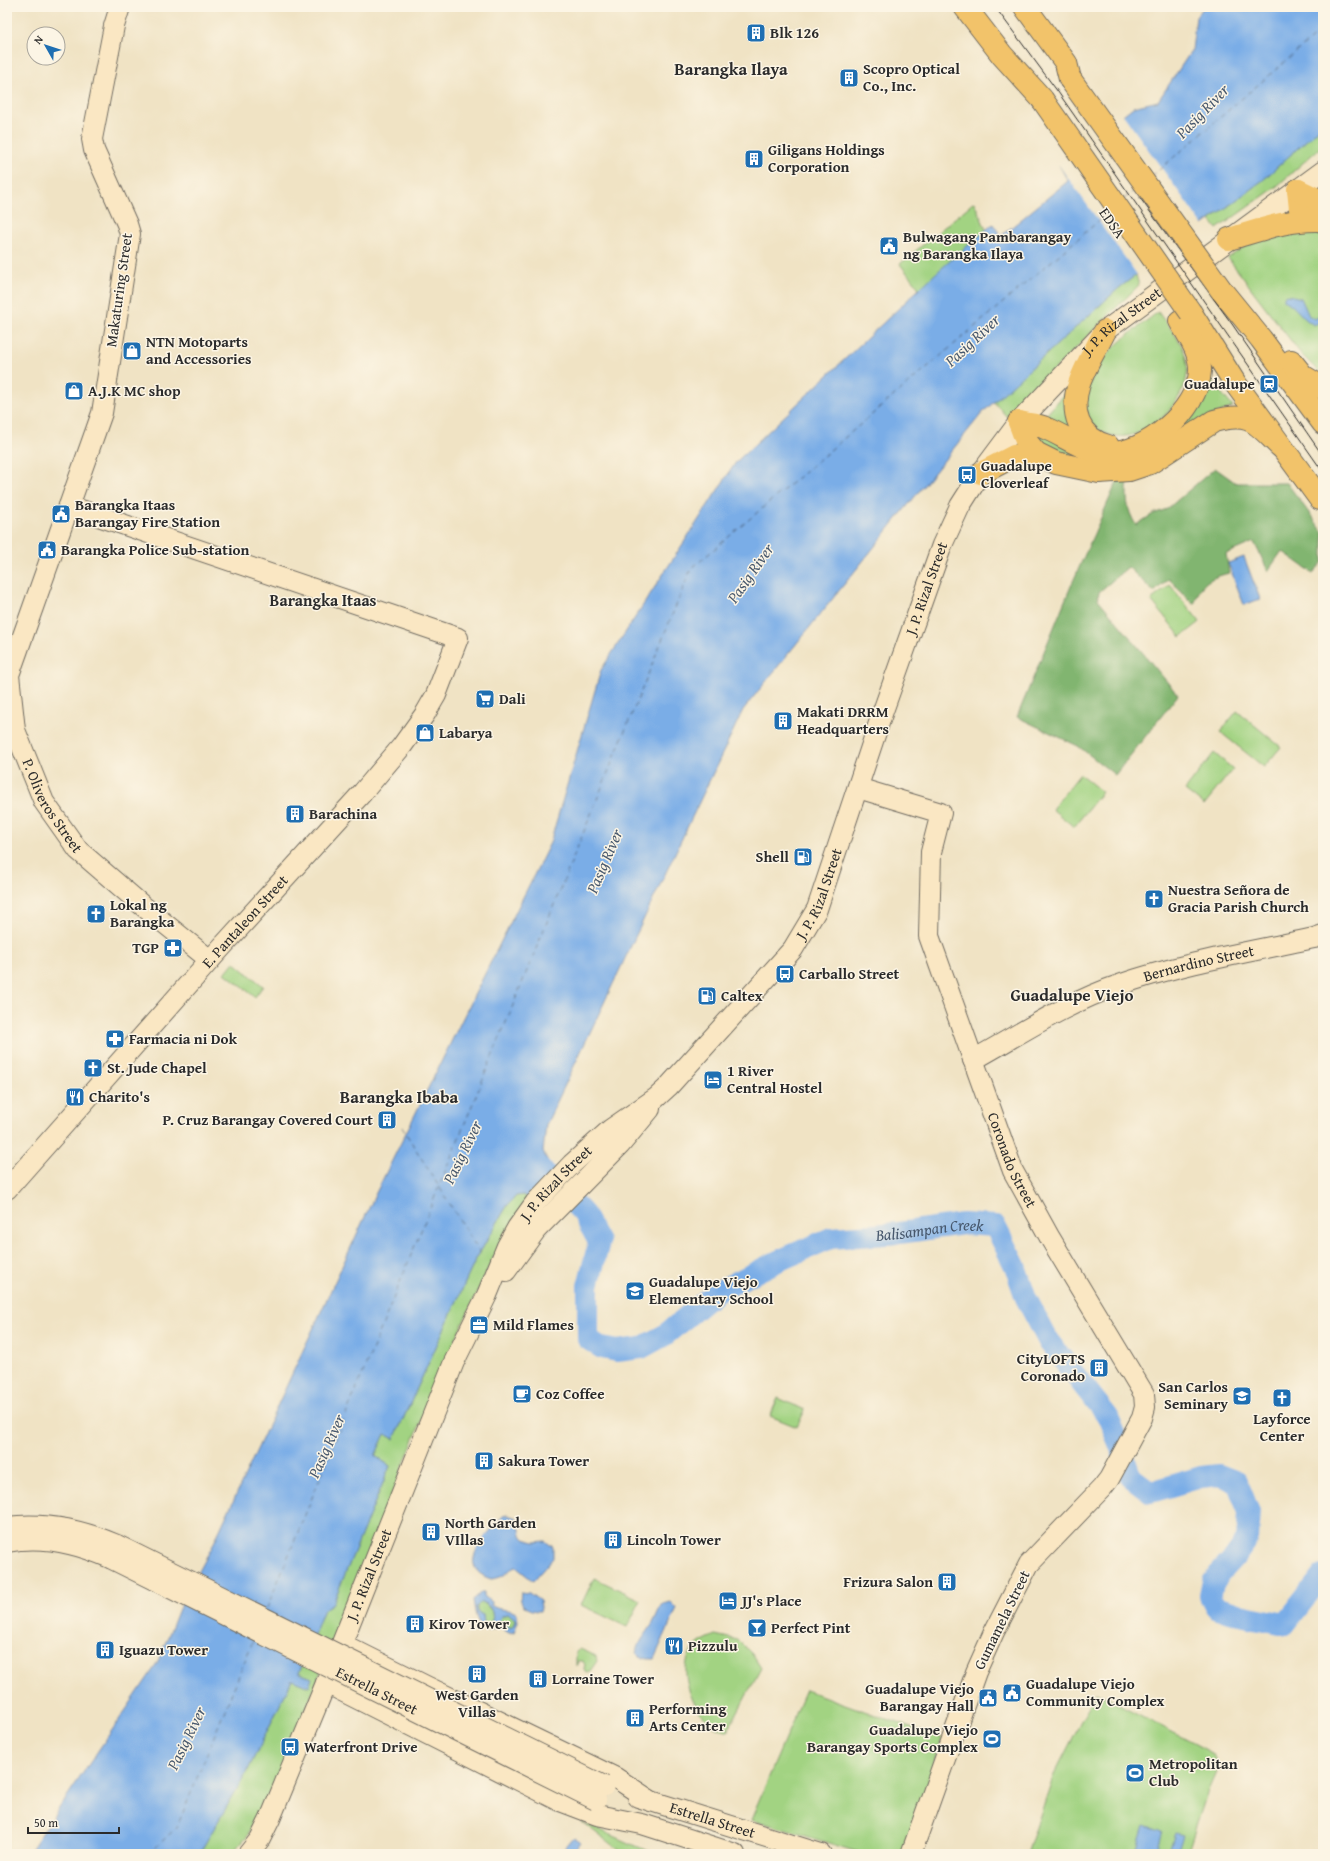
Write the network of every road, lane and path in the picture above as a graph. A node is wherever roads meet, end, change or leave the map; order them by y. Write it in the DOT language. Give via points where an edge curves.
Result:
graph roads {
  1 [pos="120,7"];
  2 [pos="965,7"];
  3 [pos="1025,7"];
  4 [pos="1323,171"];
  5 [pos="1298,190"];
  6 [pos="1322,214"];
  7 [pos="1229,239"];
  8 [pos="1229,286"];
  9 [pos="1183,317"];
  10 [pos="1105,331"];
  11 [pos="1323,388"];
  12 [pos="1019,422"];
  13 [pos="1323,423"];
  14 [pos="1280,446"];
  15 [pos="1128,450"];
  16 [pos="1036,453"];
  17 [pos="980,473"];
  18 [pos="1320,499"];
  19 [pos="69,506"];
  20 [pos="858,788"];
  21 [pos="1323,935"];
  22 [pos="210,960"];
  23 [pos="973,1060"];
  24 [pos="656,1098"];
  25 [pos="7,1189"];
  26 [pos="487,1295"];
  27 [pos="1109,1480"];
  28 [pos="7,1528"];
  29 [pos="7,1542"];
  30 [pos="114,1552"];
  31 [pos="342,1644"];
  32 [pos="326,1683"];
  33 [pos="426,1686"];
  34 [pos="416,1727"];
  35 [pos="604,1795"];
  36 [pos="248,1854"];
  37 [pos="735,1854"];
  38 [pos="821,1854"];
  39 [pos="911,1854"];
  1 -- 19 [label="main road, Makaturing Street" via="92,138 94,150 130,234 102,413"];
  2 -- 9 [label="highway, EDSA, bridge" via="1036,103"];
  3 -- 8 [label="highway"];
  4 -- 5 [label="main road, J. P. Rizal Street"];
  5 -- 6 [label="highway" via="1300,209 1309,216"];
  5 -- 7 [label="main road, J. P. Rizal Street"];
  6 -- 7 [label="highway" via="1284,222"];
  7 -- 10 [label="main road, J. P. Rizal Street"];
  8 -- 11 [label="highway" via="1303,376"];
  8 -- 13 [label="highway" via="1261,339"];
  9 -- 14 [label="highway, EDSA"];
  9 -- 15 [label="highway" via="1199,357 1200,371 1196,388 1188,404 1166,429"];
  10 -- 12 [label="main road, J. P. Rizal Street"];
  10 -- 15 [label="highway" via="1079,383 1077,412 1080,426 1087,436 1098,443"];
  12 -- 15 [label="highway" via="1043,427 1088,449 1108,453"];
  12 -- 16 [label="highway" via="1026,441"];
  12 -- 17 [label="main road, J. P. Rizal Street"];
  14 -- 16 [label="highway" via="1260,426 1239,416 1214,421 1150,463 1129,470 1089,471 1056,463"];
  14 -- 18 [label="highway, EDSA"];
  16 -- 17 [label="highway" via="1014,456"];
  17 -- 20 [label="main road, J. P. Rizal Street" via="960,506 942,545"];
  19 -- 22 [label="main road, P. Oliveros Street" via="9,675 15,730 44,802 78,850"];
  19 -- 22 [label="main road, E. Pantaleon Street" via="458,638 436,695 402,746"];
  20 -- 23 [label="main road, Coronado Street" via="941,812 931,852 929,936"];
  20 -- 24 [label="main road, J. P. Rizal Street" via="824,893 793,949 713,1039"];
  21 -- 23 [label="main road, Bernardino Street" via="1171,969 1118,985 1068,1007"];
  22 -- 25 [label="main road, E. Pantaleon Street"];
  23 -- 27 [label="main road, Coronado Street" via="1013,1171 1050,1238 1144,1394 1145,1407 1142,1418"];
  24 -- 26 [label="main road, J. P. Rizal Street" via="648,1113 608,1158 536,1230"];
  24 -- 26 [label="main road, J. P. Rizal Street" via="596,1142 535,1203 507,1246"];
  26 -- 31 [label="main road, J. P. Rizal Street" via="454,1362"];
  27 -- 39 [label="main road, Gumamela Street" via="1029,1564 976,1672"];
  28 -- 30 [label="main road" via="51,1526 88,1533"];
  29 -- 30 [label="main road" via="25,1539 60,1542 93,1551"];
  30 -- 35 [label="main road, Estrella Street, bridge"];
  31 -- 32 [label="main road, J. P. Rizal Street"];
  31 -- 33 [label="main road, Estrella Street"];
  32 -- 34 [label="main road, Estrella Street"];
  32 -- 36 [label="main road, J. P. Rizal Street" via="270,1819 260,1839"];
  33 -- 34 [label="main road" via="414,1697 409,1706 409,1715"];
  33 -- 35 [label="main road, Estrella Street"];
  34 -- 35 [label="main road, Estrella Street" via="560,1802"];
  35 -- 37 [label="main road, Estrella Street" via="642,1824"];
  35 -- 38 [label="main road, Estrella Street" via="651,1801"];
}
